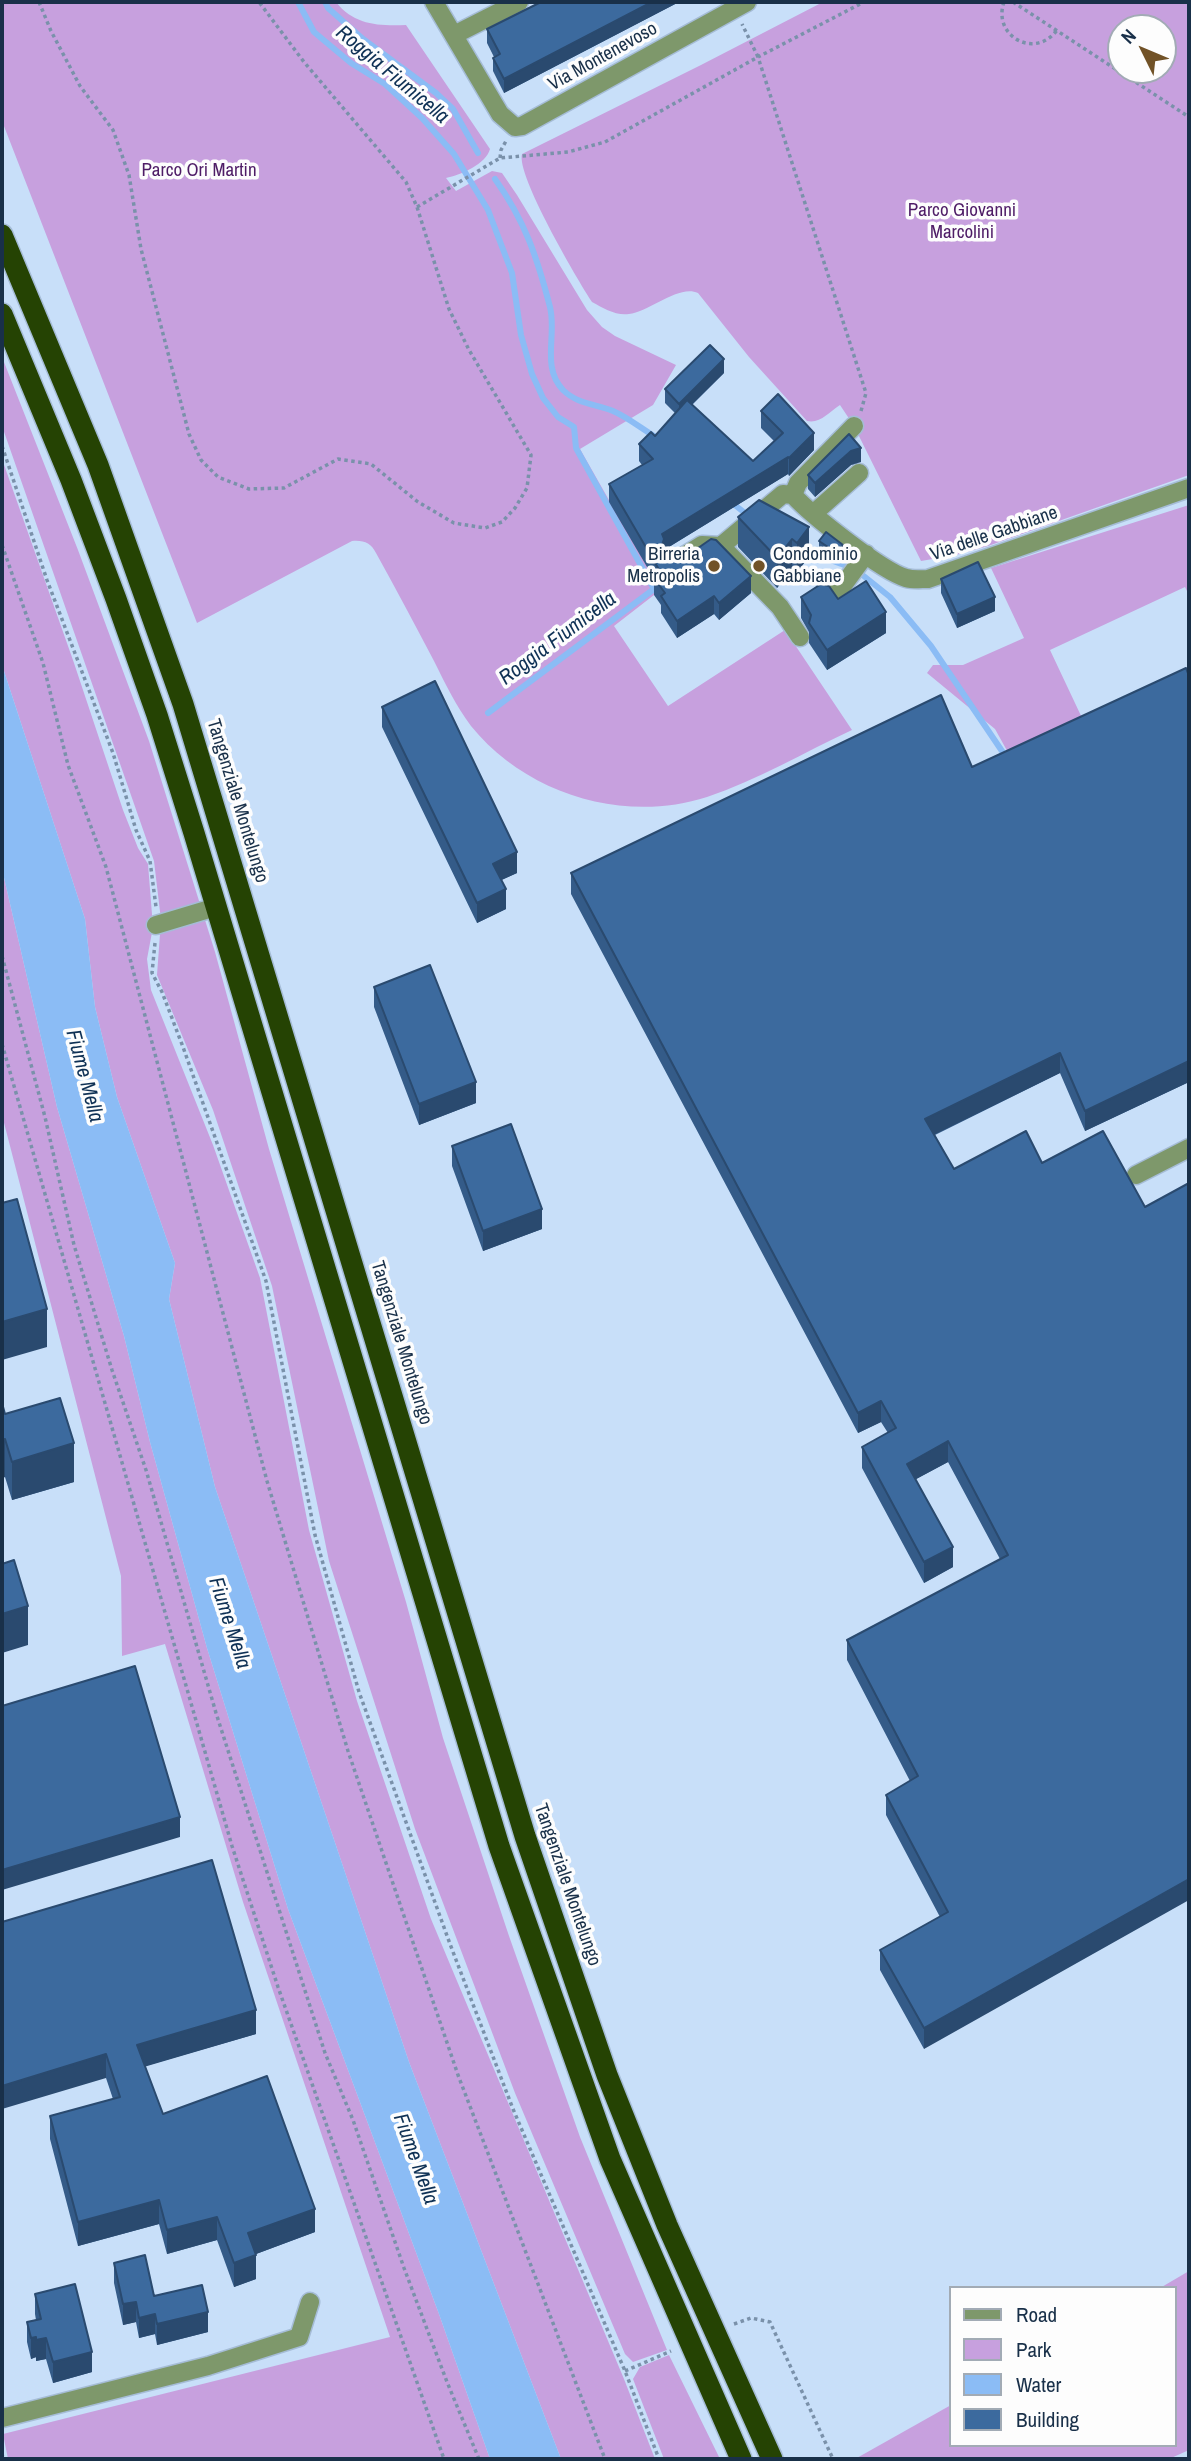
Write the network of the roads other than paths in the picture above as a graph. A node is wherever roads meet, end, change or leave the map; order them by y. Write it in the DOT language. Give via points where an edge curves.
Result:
graph roads {
  1 [pos="434,2"];
  2 [pos="519,2"];
  3 [pos="737,4"];
  4 [pos="454,35"];
  5 [pos="2,235"];
  6 [pos="2,314"];
  7 [pos="854,426"];
  8 [pos="859,473"];
  9 [pos="1189,488"];
  10 [pos="793,495"];
  11 [pos="813,514"];
  12 [pos="721,546"];
  13 [pos="866,554"];
  14 [pos="673,564"];
  15 [pos="827,595"];
  16 [pos="800,637"];
  17 [pos="216,907"];
  18 [pos="156,925"];
  19 [pos="1189,1148"];
  20 [pos="1136,1175"];
  21 [pos="310,2302"];
  22 [pos="2,2418"];
  23 [pos="741,2459"];
  24 [pos="772,2459"];
  1 -- 4 [label="street"];
  2 -- 4 [label="street"];
  3 -- 4 [label="street, Via Montenevoso" via="515,127 500,114"];
  5 -- 24 [label="highway, Tangenziale Montelungo" via="98,465 183,704 525,1836 599,2050 634,2147"];
  6 -- 17 [label="highway" via="116,599"];
  7 -- 10 [label="street" via="798,482"];
  8 -- 11 [label="street"];
  9 -- 13 [label="street, Via delle Gabbiane" via="928,579 908,579"];
  10 -- 11 [label="street, Via delle Gabbiane"];
  10 -- 12 [label="street" via="783,494"];
  11 -- 13 [label="street, Via delle Gabbiane"];
  12 -- 14 [label="street" via="702,545"];
  12 -- 16 [label="street" via="780,607"];
  13 -- 15 [label="street" via="844,584"];
  17 -- 18 [label="street"];
  17 -- 23 [label="highway" via="499,1846 610,2159"];
  19 -- 20 [label="street"];
  21 -- 22 [label="street" via="299,2337"];
}
